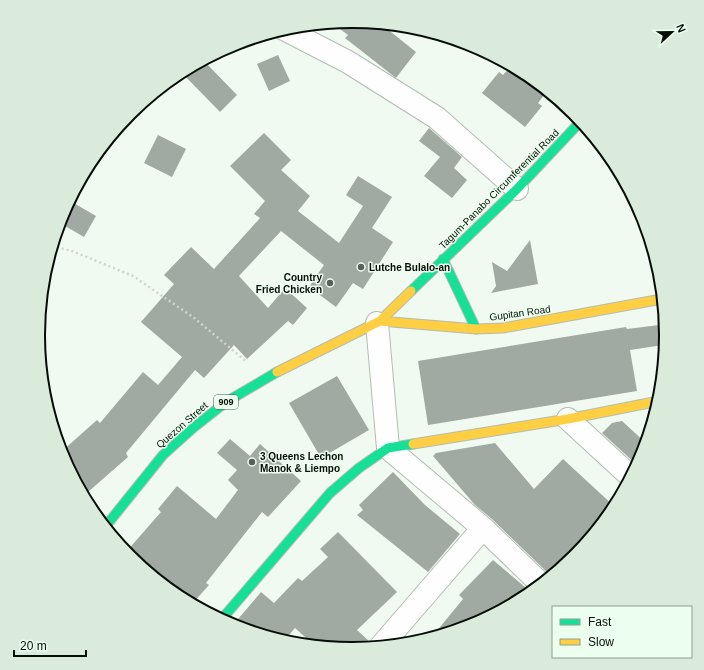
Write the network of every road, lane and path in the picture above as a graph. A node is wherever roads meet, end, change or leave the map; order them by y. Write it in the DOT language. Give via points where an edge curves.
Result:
graph roads {
  1 [pos="293,34"];
  2 [pos="576,126"];
  3 [pos="517,189"];
  4 [pos="58,247"];
  5 [pos="443,259"];
  6 [pos="656,300"];
  7 [pos="378,322"];
  8 [pos="476,329"];
  9 [pos="265,378"];
  10 [pos="651,402"];
  11 [pos="568,419"];
  12 [pos="388,448"];
  13 [pos="626,473"];
  14 [pos="109,523"];
  15 [pos="482,528"];
  16 [pos="537,580"];
  17 [pos="226,615"];
  18 [pos="387,640"];
  1 -- 3 [label="street" via="348,62 437,118"];
  2 -- 3 [label="main road, Tagum-Panabo Circumferential Road / 909"];
  3 -- 5 [label="main road, Tagum-Panabo Circumferential Road / 909"];
  4 -- 9 [label="path" via="133,276 194,317"];
  5 -- 7 [label="main road, Tagum-Panabo Circumferential Road / 909"];
  5 -- 8 [label="main road"];
  6 -- 8 [label="main road, Gupitan Road" via="503,328"];
  7 -- 8 [label="main road, Gupitan Road"];
  7 -- 9 [label="main road, Quezon Street / 909"];
  7 -- 12 [label="street"];
  9 -- 14 [label="main road, Quezon Street / 909" via="226,402 163,455"];
  10 -- 11 [label="main road"];
  11 -- 12 [label="main road"];
  11 -- 13 [label="street"];
  12 -- 15 [label="street"];
  12 -- 17 [label="main road" via="330,493"];
  15 -- 16 [label="street"];
  15 -- 18 [label="street"];
}
